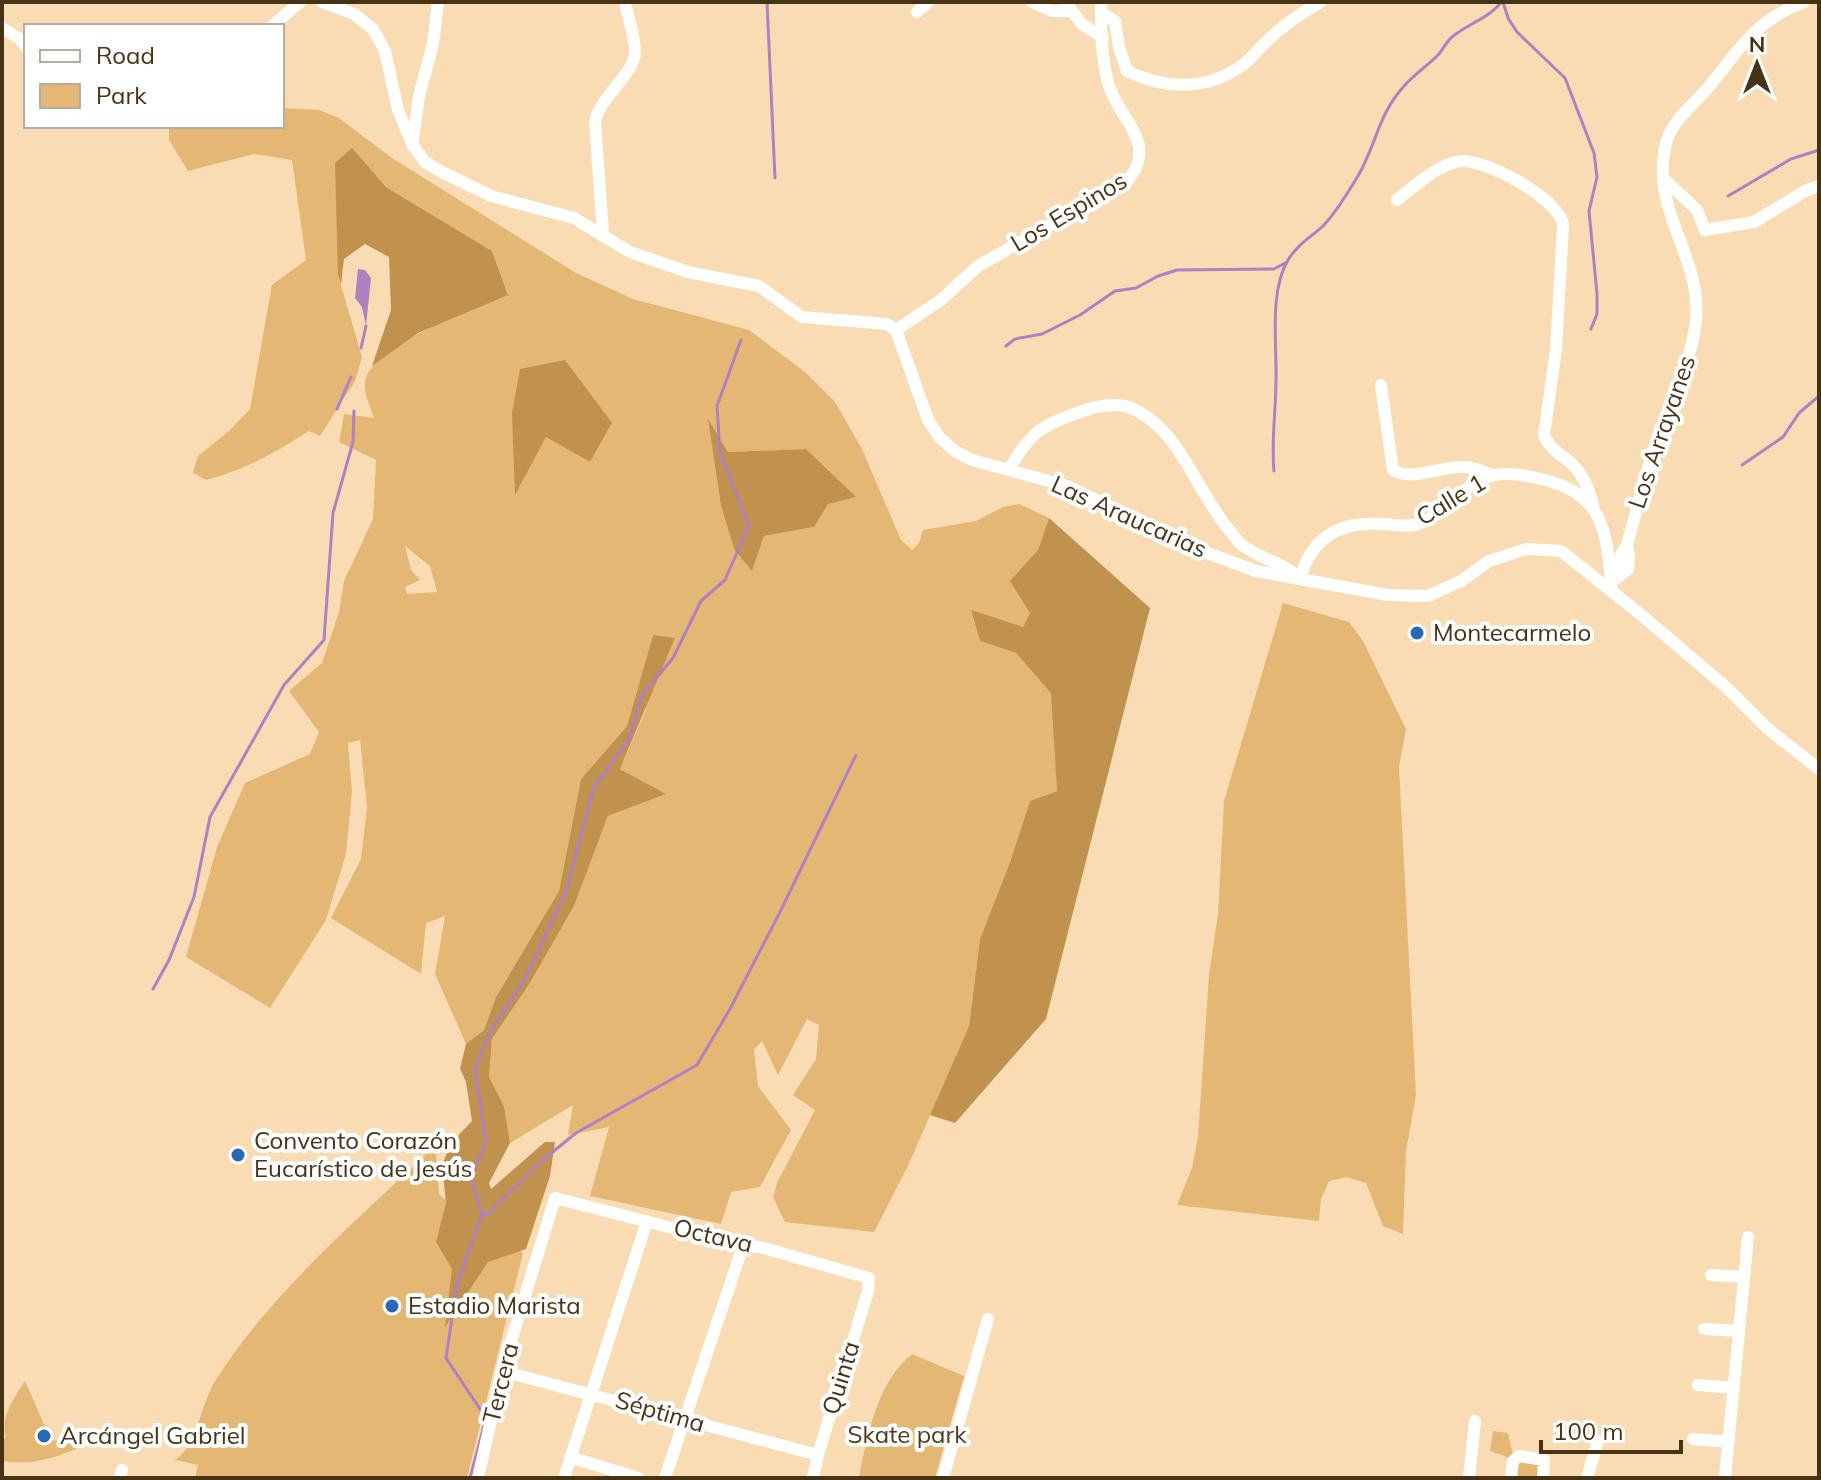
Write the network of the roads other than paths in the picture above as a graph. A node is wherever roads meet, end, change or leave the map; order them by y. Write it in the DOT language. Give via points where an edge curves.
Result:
graph roads {
  1 [pos="300,2"];
  2 [pos="322,2"];
  3 [pos="438,2"];
  4 [pos="625,2"];
  5 [pos="928,2"];
  6 [pos="1032,2"];
  7 [pos="1321,2"];
  8 [pos="1804,2"];
  9 [pos="1068,7"];
  10 [pos="1101,8"];
  11 [pos="917,12"];
  12 [pos="274,24"];
  13 [pos="2,28"];
  14 [pos="1103,38"];
  15 [pos="24,44"];
  16 [pos="412,144"];
  17 [pos="1663,178"];
  18 [pos="1819,186"];
  19 [pos="1397,200"];
  20 [pos="603,233"];
  21 [pos="896,330"];
  22 [pos="1381,385"];
  23 [pos="1009,469"];
  24 [pos="1492,475"];
  25 [pos="1593,505"];
  26 [pos="1300,579"];
  27 [pos="1614,593"];
  28 [pos="1819,769"];
  29 [pos="555,1198"];
  30 [pos="647,1221"];
  31 [pos="1748,1237"];
  32 [pos="743,1246"];
  33 [pos="1711,1275"];
  34 [pos="1744,1277"];
  35 [pos="869,1278"];
  36 [pos="988,1319"];
  37 [pos="1704,1329"];
  38 [pos="1739,1331"];
  39 [pos="502,1371"];
  40 [pos="1698,1385"];
  41 [pos="1734,1388"];
  42 [pos="590,1392"];
  43 [pos="683,1420"];
  44 [pos="1475,1421"];
  45 [pos="1693,1439"];
  46 [pos="1598,1441"];
  47 [pos="1729,1442"];
  48 [pos="818,1455"];
  49 [pos="570,1457"];
  50 [pos="478,1478"];
  51 [pos="564,1478"];
  52 [pos="638,1478"];
  53 [pos="665,1478"];
  54 [pos="813,1478"];
  55 [pos="943,1478"];
  56 [pos="1469,1478"];
  57 [pos="1511,1478"];
  58 [pos="1543,1478"];
  59 [pos="1587,1478"];
  60 [pos="1725,1478"];
  1 -- 12 [label="street"];
  2 -- 16 [label="street" via="354,14 373,29 385,51"];
  3 -- 16 [label="street"];
  4 -- 20 [label="street" via="635,54 595,122"];
  5 -- 11 [label="street"];
  6 -- 9 [label="street" via="1052,11"];
  7 -- 10 [label="street" via="1281,28 1234,71 1194,85 1161,84 1127,71 1115,21"];
  8 -- 17 [label="street, Los Arrayanes" via="1764,24 1737,49 1678,119 1666,141"];
  9 -- 14 [label="street"];
  10 -- 14 [label="street, Los Espinos"];
  13 -- 15 [label="street"];
  14 -- 21 [label="street, Los Espinos" via="1112,96 1141,149 1136,170 1127,182 978,266 941,300"];
  16 -- 20 [label="street" via="425,162 471,187 574,218"];
  17 -- 18 [label="street" via="1697,210 1705,230 1754,222"];
  17 -- 27 [label="street, Los Arrayanes" via="1670,218 1694,275 1696,318 1689,363 1660,430 1627,545 1615,565"];
  19 -- 25 [label="street" via="1446,165 1464,161 1508,175 1558,211 1563,226 1556,350 1544,435 1587,483"];
  20 -- 21 [label="street" via="630,252 688,272 759,286 802,317 874,322"];
  21 -- 23 [label="street, Las Araucarias" via="928,420 940,438 972,460"];
  22 -- 24 [label="street" via="1393,470 1404,474 1461,467"];
  23 -- 26 [label="street, Las Araucarias" via="1067,486 1202,551 1256,571"];
  23 -- 26 [label="street" via="1044,425 1089,409 1130,407 1172,442 1242,545"];
  24 -- 25 [label="street, Calle 1" via="1561,484"];
  24 -- 26 [label="street, Calle 1" via="1418,524 1358,523 1327,536 1315,545"];
  25 -- 27 [label="street" via="1603,523"];
  26 -- 27 [label="street, Las Araucarias" via="1388,595 1428,596 1489,561 1527,549 1549,549 1571,557"];
  27 -- 28 [label="street, Las Araucarias"];
  29 -- 30 [label="street, Octava"];
  29 -- 39 [label="street, Tercera"];
  30 -- 32 [label="street, Octava"];
  30 -- 42 [label="street"];
  31 -- 34 [label="street"];
  32 -- 35 [label="street, Octava"];
  32 -- 43 [label="street"];
  33 -- 34 [label="street"];
  34 -- 38 [label="street"];
  35 -- 48 [label="street, Quinta"];
  36 -- 55 [label="street"];
  37 -- 38 [label="street"];
  38 -- 41 [label="street"];
  39 -- 42 [label="street, Séptima"];
  39 -- 50 [label="street, Tercera"];
  40 -- 41 [label="street"];
  41 -- 47 [label="street"];
  42 -- 43 [label="street, Séptima"];
  42 -- 49 [label="street"];
  43 -- 48 [label="street, Séptima"];
  43 -- 53 [label="street"];
  44 -- 56 [label="street"];
  45 -- 47 [label="street"];
  46 -- 59 [label="street"];
  47 -- 60 [label="street"];
  48 -- 54 [label="street, Quinta"];
  49 -- 51 [label="street"];
  49 -- 52 [label="street"];
  57 -- 58 [label="street" via="1519,1456 1544,1460"];
}
